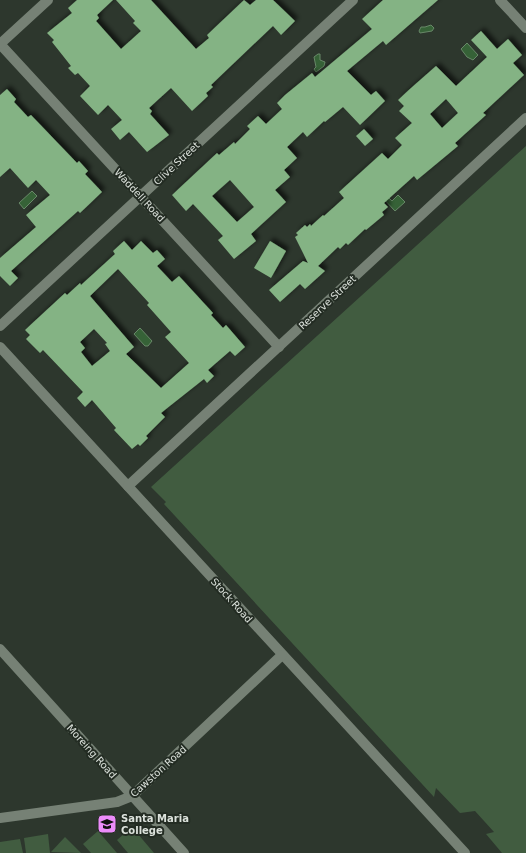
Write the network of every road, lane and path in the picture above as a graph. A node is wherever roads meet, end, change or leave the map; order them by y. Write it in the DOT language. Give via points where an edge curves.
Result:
graph roads {
  1 [pos="48,0"];
  2 [pos="353,0"];
  3 [pos="500,0"];
  4 [pos="526,28"];
  5 [pos="0,44"];
  6 [pos="526,118"];
  7 [pos="140,195"];
  8 [pos="0,326"];
  9 [pos="0,347"];
  10 [pos="279,347"];
  11 [pos="128,486"];
  12 [pos="0,650"];
  13 [pos="282,655"];
  14 [pos="132,796"];
  15 [pos="0,818"];
  16 [pos="184,853"];
  17 [pos="464,853"];
  1 -- 5 [label="street"];
  2 -- 7 [label="street, Clive Street"];
  3 -- 4 [label="street"];
  5 -- 7 [label="street, Waddell Road"];
  6 -- 10 [label="street, Reserve Street"];
  7 -- 8 [label="street, Clive Street"];
  7 -- 10 [label="street, Waddell Road"];
  9 -- 11 [label="street, Stock Road"];
  10 -- 11 [label="street, Reserve Street"];
  11 -- 13 [label="street, Stock Road"];
  12 -- 14 [label="street, Moreing Road"];
  13 -- 14 [label="street, Cawston Road"];
  13 -- 17 [label="street, Stock Road"];
  14 -- 15 [label="street, Cawston Road" via="117,802"];
  14 -- 16 [label="street, Moreing Road"];
}
